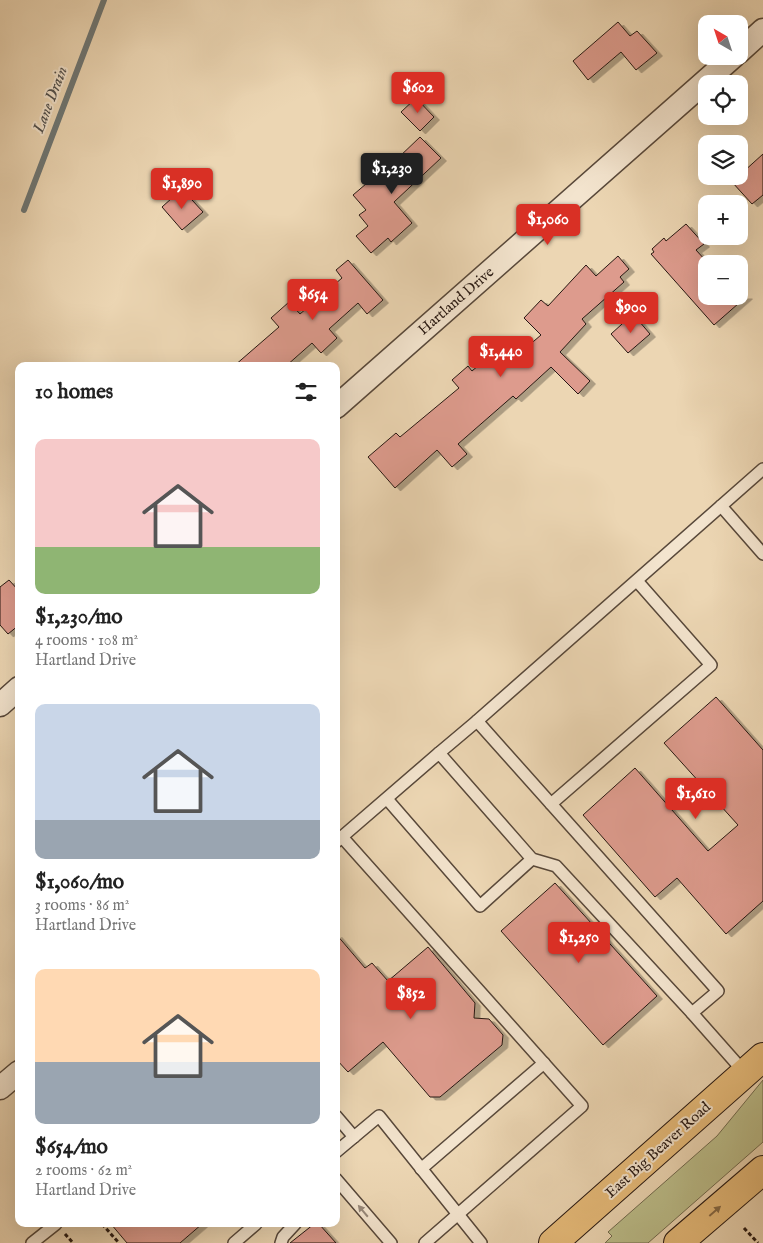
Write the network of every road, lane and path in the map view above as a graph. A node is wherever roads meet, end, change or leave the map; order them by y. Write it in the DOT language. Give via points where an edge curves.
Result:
graph roads {
  1 [pos="763,30"];
  2 [pos="748,44"];
  3 [pos="724,65"];
  4 [pos="340,403"];
  5 [pos="763,469"];
  6 [pos="721,506"];
  7 [pos="763,554"];
  8 [pos="637,581"];
  9 [pos="15,692"];
  10 [pos="0,705"];
  11 [pos="477,722"];
  12 [pos="439,753"];
  13 [pos="387,799"];
  14 [pos="551,804"];
  15 [pos="340,839"];
  16 [pos="340,841"];
  17 [pos="532,859"];
  18 [pos="692,1013"];
  19 [pos="544,1064"];
  20 [pos="754,1065"];
  21 [pos="15,1075"];
  22 [pos="0,1088"];
  23 [pos="340,1121"];
  24 [pos="354,1137"];
  25 [pos="340,1149"];
  26 [pos="422,1169"];
  27 [pos="763,1170"];
  28 [pos="340,1187"];
  29 [pos="457,1216"];
  30 [pos="52,1227"];
  31 [pos="105,1227"];
  32 [pos="253,1227"];
  33 [pos="292,1227"];
  34 [pos="744,1228"];
  35 [pos="577,1231"];
  36 [pos="32,1243"];
  37 [pos="119,1243"];
  38 [pos="234,1243"];
  39 [pos="281,1243"];
  40 [pos="391,1243"];
  41 [pos="425,1243"];
  42 [pos="481,1243"];
  43 [pos="552,1243"];
  44 [pos="678,1243"];
  45 [pos="758,1243"];
  1 -- 2 [label="street"];
  3 -- 4 [label="street, Hartland Drive"];
  5 -- 6 [label="lane"];
  6 -- 7 [label="lane"];
  6 -- 8 [label="lane"];
  8 -- 11 [label="lane"];
  8 -- 14 [label="lane" via="711,665"];
  9 -- 10 [label="street"];
  11 -- 12 [label="lane"];
  11 -- 14 [label="lane"];
  12 -- 13 [label="lane"];
  12 -- 17 [label="lane"];
  13 -- 15 [label="lane"];
  13 -- 17 [label="lane" via="480,906"];
  14 -- 18 [label="lane" via="718,991"];
  16 -- 19 [label="lane"];
  17 -- 18 [label="lane" via="556,866"];
  18 -- 20 [label="lane"];
  19 -- 26 [label="lane"];
  19 -- 29 [label="lane" via="582,1106"];
  20 -- 35 [label="main road, East Big Beaver Road"];
  21 -- 22 [label="street"];
  23 -- 24 [label="lane"];
  24 -- 25 [label="lane"];
  24 -- 26 [label="lane" via="379,1116"];
  26 -- 29 [label="lane"];
  44 -- 27 [label="main road, one-way"];
  40 -- 28 [label="lane, one-way"];
  29 -- 41 [label="lane"];
  29 -- 42 [label="lane"];
  30 -- 36 [label="lane"];
  31 -- 37 [label="path"];
  32 -- 38 [label="lane"];
  33 -- 39 [label="lane"];
  34 -- 45 [label="path"];
  35 -- 43 [label="main road, East Big Beaver Road"];
}
